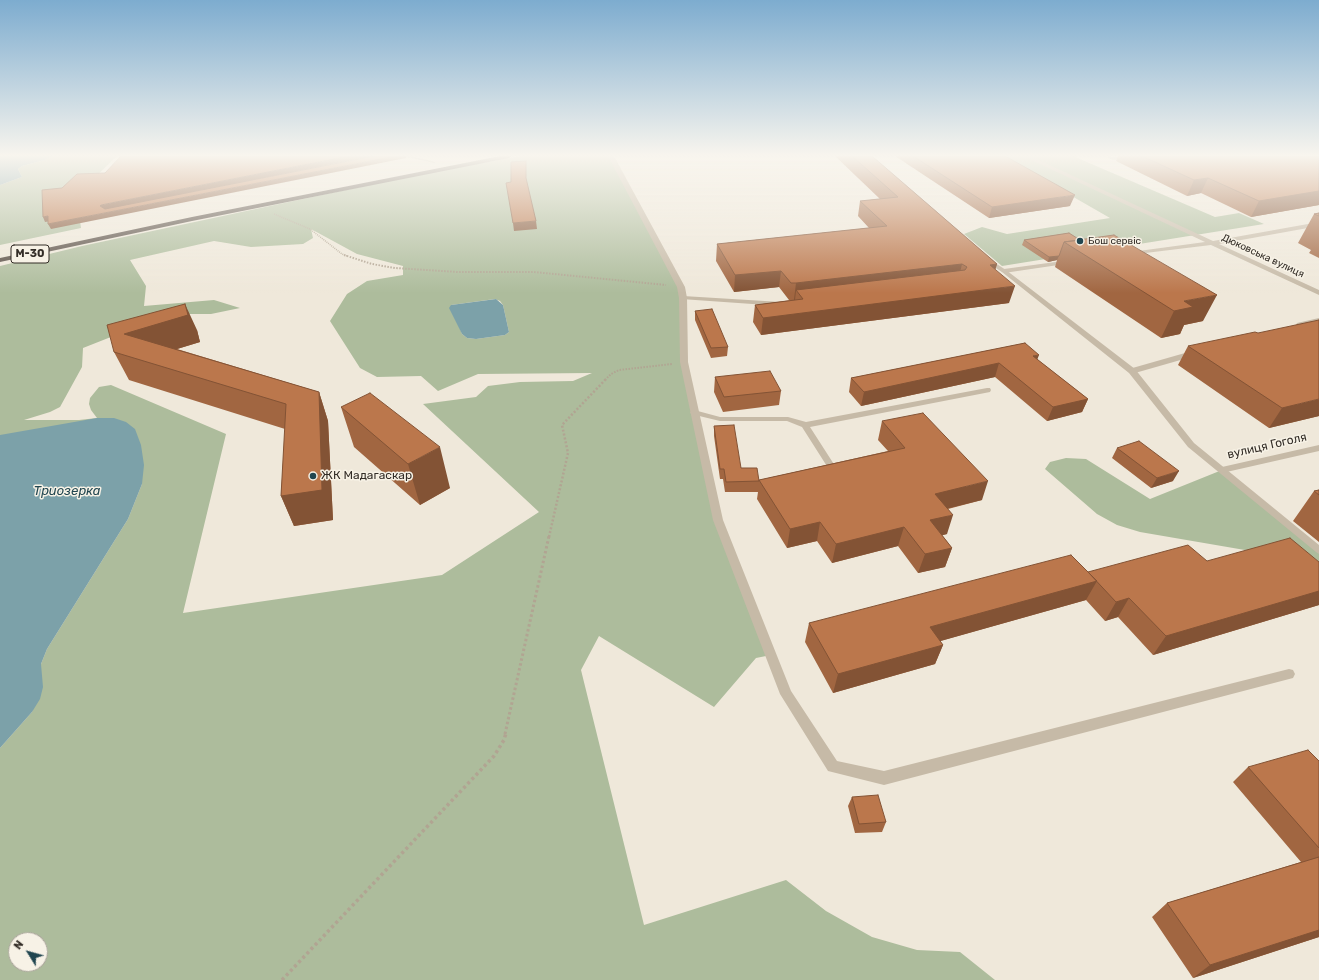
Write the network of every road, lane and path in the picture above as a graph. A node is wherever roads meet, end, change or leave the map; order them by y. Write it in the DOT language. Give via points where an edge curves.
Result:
graph roads {
  1 [pos="279,202"];
  2 [pos="635,202"];
  3 [pos="1124,202"];
  4 [pos="217,206"];
  5 [pos="274,214"];
  6 [pos="1319,224"];
  7 [pos="82,234"];
  8 [pos="60,239"];
  9 [pos="1213,243"];
  10 [pos="1121,255"];
  11 [pos="984,257"];
  12 [pos="1,258"];
  13 [pos="1074,261"];
  14 [pos="1004,271"];
  15 [pos="682,292"];
  16 [pos="1319,292"];
  17 [pos="787,304"];
  18 [pos="1319,320"];
  19 [pos="1289,328"];
  20 [pos="1207,350"];
  21 [pos="684,362"];
  22 [pos="1132,371"];
  23 [pos="987,390"];
  24 [pos="694,412"];
  25 [pos="805,425"];
  26 [pos="1319,448"];
  27 [pos="833,469"];
  28 [pos="1222,470"];
  29 [pos="1319,550"];
  30 [pos="1289,674"];
  31 [pos="282,980"];
  1 -- 12 [label="highway, М-30"];
  2 -- 15 [label="street"];
  3 -- 9 [label="street, Дюковська вулиця"];
  4 -- 7 [label="highway"];
  5 -- 15 [label="path" via="310,229 342,254 372,264 458,272 534,272"];
  6 -- 9 [label="street"];
  8 -- 12 [label="highway, М-30"];
  9 -- 10 [label="street"];
  9 -- 16 [label="street, Дюковська вулиця"];
  11 -- 14 [label="lane"];
  13 -- 14 [label="street"];
  14 -- 22 [label="lane"];
  15 -- 17 [label="lane"];
  15 -- 21 [label="street"];
  18 -- 19 [label="street"];
  20 -- 22 [label="street"];
  21 -- 24 [label="street"];
  21 -- 31 [label="path" via="619,370 611,374 562,425 568,453 504,740 494,756"];
  22 -- 28 [label="lane" via="1191,445"];
  23 -- 25 [label="lane"];
  24 -- 25 [label="lane" via="720,419 788,420"];
  24 -- 30 [label="street" via="718,520 786,694 833,766 884,778"];
  25 -- 27 [label="lane"];
  26 -- 28 [label="street, вулиця Гоголя"];
  28 -- 29 [label="lane"];
}
